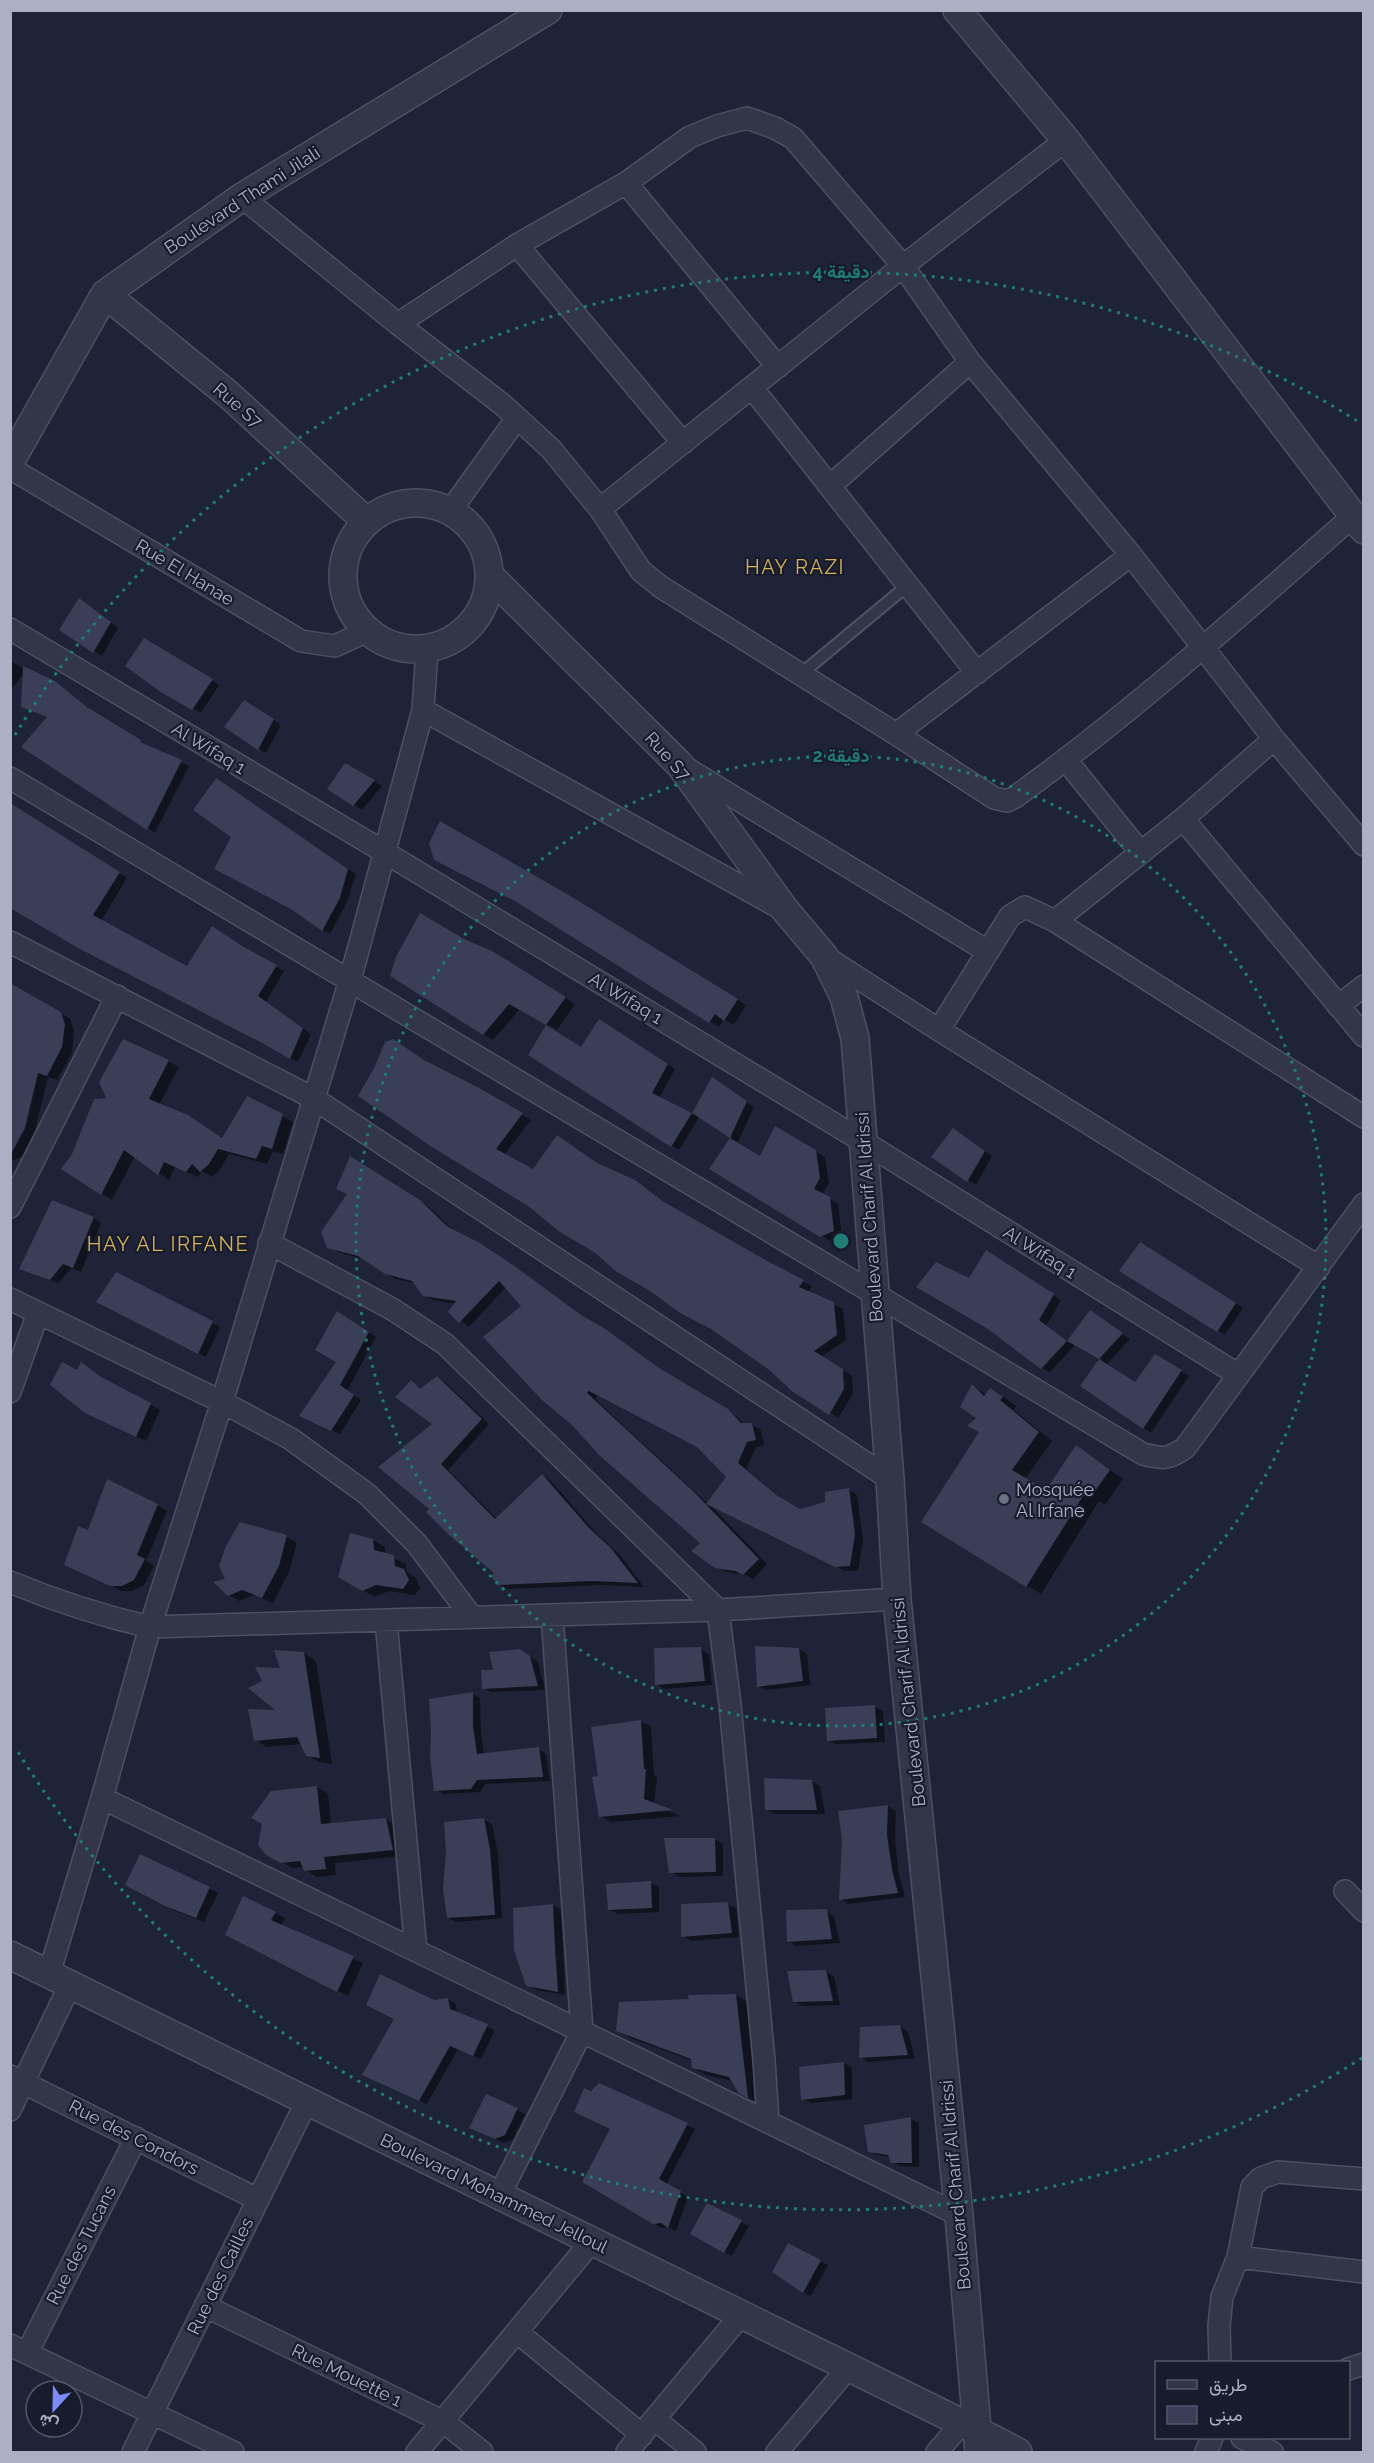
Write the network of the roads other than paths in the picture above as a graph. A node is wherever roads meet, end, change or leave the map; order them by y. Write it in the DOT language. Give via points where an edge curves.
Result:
graph roads {
  1 [pos="957,10"];
  2 [pos="539,13"];
  3 [pos="1065,140"];
  4 [pos="626,183"];
  5 [pos="242,197"];
  6 [pos="517,246"];
  7 [pos="903,266"];
  8 [pos="105,294"];
  9 [pos="398,324"];
  10 [pos="970,362"];
  11 [pos="778,367"];
  12 [pos="753,389"];
  13 [pos="518,418"];
  14 [pos="683,442"];
  15 [pos="10,462"];
  16 [pos="10,468"];
  17 [pos="830,486"];
  18 [pos="451,510"];
  19 [pos="600,510"];
  20 [pos="367,522"];
  21 [pos="1358,524"];
  22 [pos="1131,555"];
  23 [pos="490,576"];
  24 [pos="909,585"];
  25 [pos="10,629"];
  26 [pos="367,631"];
  27 [pos="1203,647"];
  28 [pos="427,648"];
  29 [pos="977,673"];
  30 [pos="801,674"];
  31 [pos="423,710"];
  32 [pos="896,734"];
  33 [pos="1274,739"];
  34 [pos="1066,760"];
  35 [pos="680,765"];
  36 [pos="10,778"];
  37 [pos="1183,819"];
  38 [pos="1364,845"];
  39 [pos="386,853"];
  40 [pos="1141,853"];
  41 [pos="786,911"];
  42 [pos="1055,921"];
  43 [pos="10,942"];
  44 [pos="987,951"];
  45 [pos="824,956"];
  46 [pos="350,980"];
  47 [pos="1364,986"];
  48 [pos="117,996"];
  49 [pos="1338,1006"];
  50 [pos="939,1030"];
  51 [pos="1364,1036"];
  52 [pos="313,1098"];
  53 [pos="1364,1117"];
  54 [pos="864,1142"];
  55 [pos="1364,1204"];
  56 [pos="10,1207"];
  57 [pos="269,1243"];
  58 [pos="1319,1267"];
  59 [pos="874,1293"];
  60 [pos="10,1299"];
  61 [pos="38,1313"];
  62 [pos="1237,1374"];
  63 [pos="10,1392"];
  64 [pos="222,1402"];
  65 [pos="890,1479"];
  66 [pos="10,1582"];
  67 [pos="897,1599"];
  68 [pos="718,1610"];
  69 [pos="552,1615"];
  70 [pos="471,1616"];
  71 [pos="386,1621"];
  72 [pos="150,1627"];
  73 [pos="102,1798"];
  74 [pos="1345,1891"];
  75 [pos="1364,1911"];
  76 [pos="416,1951"];
  77 [pos="10,1955"];
  78 [pos="60,1979"];
  79 [pos="582,2031"];
  80 [pos="17,2079"];
  81 [pos="307,2101"];
  82 [pos="10,2110"];
  83 [pos="768,2122"];
  84 [pos="136,2138"];
  85 [pos="1364,2179"];
  86 [pos="500,2196"];
  87 [pos="257,2199"];
  88 [pos="959,2215"];
  89 [pos="592,2241"];
  90 [pos="1238,2257"];
  91 [pos="1364,2272"];
  92 [pos="205,2306"];
  93 [pos="741,2315"];
  94 [pos="517,2332"];
  95 [pos="19,2349"];
  96 [pos="1220,2361"];
  97 [pos="849,2367"];
  98 [pos="152,2414"];
  99 [pos="444,2422"];
  100 [pos="649,2428"];
  101 [pos="973,2435"];
  102 [pos="1244,2439"];
  103 [pos="134,2452"];
  104 [pos="233,2452"];
  105 [pos="417,2452"];
  106 [pos="483,2452"];
  107 [pos="627,2452"];
  108 [pos="695,2452"];
  109 [pos="777,2452"];
  110 [pos="937,2452"];
  111 [pos="1018,2452"];
  112 [pos="1272,2452"];
  1 -- 3 [label="street"];
  2 -- 5 [label="street, Boulevard Thami Jilali"];
  3 -- 7 [label="street"];
  3 -- 21 [label="street"];
  4 -- 6 [label="street"];
  4 -- 7 [label="street" via="690,137 747,118 794,138"];
  4 -- 11 [label="street"];
  5 -- 8 [label="street, Boulevard Thami Jilali"];
  5 -- 9 [label="street"];
  6 -- 9 [label="street"];
  6 -- 14 [label="street"];
  7 -- 10 [label="street"];
  7 -- 11 [label="street"];
  8 -- 15 [label="street, Boulevard Thami Jilali"];
  8 -- 20 [label="street, Rue S7" via="229,395"];
  9 -- 13 [label="street"];
  10 -- 17 [label="street"];
  10 -- 22 [label="street"];
  11 -- 12 [label="street"];
  12 -- 14 [label="street"];
  12 -- 17 [label="street"];
  13 -- 18 [label="street"];
  13 -- 19 [label="street" via="551,449"];
  14 -- 19 [label="street"];
  16 -- 26 [label="street, Rue El Hanae" via="301,641 335,646"];
  17 -- 24 [label="street"];
  18 -- 20 [label="street" via="411,503 388,509"];
  18 -- 23 [label="street" via="474,532 486,553"];
  19 -- 30 [label="street" via="641,571"];
  20 -- 26 [label="street" via="352,541 344,564 344,588 352,611"];
  21 -- 27 [label="street"];
  22 -- 27 [label="street"];
  22 -- 29 [label="street"];
  23 -- 28 [label="street" via="487,597 478,616 447,642"];
  23 -- 35 [label="street, Rue S7"];
  24 -- 29 [label="street"];
  24 -- 30 [label="lane"];
  25 -- 39 [label="street, Al Wifaq 1"];
  26 -- 28 [label="street" via="405,648"];
  27 -- 33 [label="street"];
  27 -- 34 [label="street"];
  28 -- 31 [label="street"];
  29 -- 32 [label="street"];
  30 -- 32 [label="street"];
  31 -- 39 [label="street"];
  31 -- 41 [label="street"];
  32 -- 34 [label="street" via="994,798 1007,801"];
  33 -- 37 [label="street"];
  33 -- 38 [label="street"];
  34 -- 40 [label="street"];
  35 -- 41 [label="street, Rue S7"];
  35 -- 44 [label="street"];
  36 -- 46 [label="street"];
  37 -- 40 [label="street"];
  37 -- 49 [label="street"];
  39 -- 46 [label="street"];
  39 -- 54 [label="street, Al Wifaq 1"];
  40 -- 42 [label="street"];
  41 -- 45 [label="street, Rue S7"];
  42 -- 44 [label="street" via="1025,907 1010,916"];
  42 -- 53 [label="street"];
  43 -- 48 [label="street"];
  44 -- 50 [label="street"];
  45 -- 50 [label="street"];
  45 -- 54 [label="street, Boulevard Charif Al Idrissi" via="844,998 855,1038"];
  46 -- 52 [label="street"];
  46 -- 59 [label="street"];
  47 -- 49 [label="street"];
  48 -- 52 [label="street"];
  48 -- 56 [label="street"];
  49 -- 51 [label="street"];
  50 -- 58 [label="street"];
  52 -- 57 [label="street"];
  52 -- 65 [label="street"];
  54 -- 59 [label="street, Boulevard Charif Al Idrissi"];
  54 -- 62 [label="street, Al Wifaq 1"];
  55 -- 58 [label="street"];
  57 -- 64 [label="street"];
  57 -- 68 [label="street" via="392,1309 445,1344"];
  58 -- 62 [label="street"];
  59 -- 62 [label="street" via="1143,1454 1163,1459 1185,1448"];
  59 -- 65 [label="street, Boulevard Charif Al Idrissi"];
  60 -- 61 [label="street"];
  61 -- 63 [label="street"];
  61 -- 64 [label="street"];
  64 -- 70 [label="street" via="291,1439 367,1494 417,1544"];
  64 -- 72 [label="street"];
  65 -- 67 [label="street, Boulevard Charif Al Idrissi"];
  66 -- 72 [label="street" via="40,1595"];
  67 -- 68 [label="street"];
  67 -- 88 [label="street, Boulevard Charif Al Idrissi"];
  68 -- 69 [label="street"];
  68 -- 83 [label="street" via="732,1716"];
  69 -- 70 [label="street"];
  69 -- 79 [label="street"];
  70 -- 71 [label="street"];
  71 -- 72 [label="street"];
  71 -- 76 [label="street"];
  72 -- 73 [label="street"];
  73 -- 76 [label="street"];
  73 -- 78 [label="street"];
  74 -- 75 [label="street"];
  76 -- 79 [label="street"];
  77 -- 78 [label="street, Boulevard Mohammed Jelloul"];
  78 -- 80 [label="street"];
  78 -- 81 [label="street, Boulevard Mohammed Jelloul"];
  79 -- 83 [label="street"];
  79 -- 86 [label="street"];
  80 -- 82 [label="street"];
  80 -- 84 [label="street, Rue des Condors"];
  81 -- 86 [label="street, Boulevard Mohammed Jelloul"];
  81 -- 87 [label="street, Rue des Cailles"];
  83 -- 88 [label="street"];
  84 -- 87 [label="street, Rue des Condors"];
  84 -- 95 [label="street, Rue des Tucans"];
  85 -- 90 [label="street" via="1278,2172 1261,2178 1252,2187"];
  86 -- 89 [label="street, Boulevard Mohammed Jelloul"];
  87 -- 92 [label="street, Rue des Cailles"];
  88 -- 101 [label="street, Boulevard Charif Al Idrissi"];
  89 -- 93 [label="street, Boulevard Mohammed Jelloul"];
  89 -- 94 [label="street"];
  90 -- 91 [label="street"];
  90 -- 96 [label="street" via="1222,2297"];
  92 -- 98 [label="street, Rue des Cailles"];
  92 -- 99 [label="street, Rue Mouette 1"];
  93 -- 97 [label="street, Boulevard Mohammed Jelloul"];
  93 -- 100 [label="street"];
  94 -- 99 [label="street"];
  94 -- 100 [label="street"];
  95 -- 98 [label="street"];
  97 -- 101 [label="street, Boulevard Mohammed Jelloul"];
  97 -- 109 [label="street"];
  98 -- 103 [label="street, Rue des Cailles"];
  98 -- 104 [label="street"];
  99 -- 105 [label="street"];
  99 -- 106 [label="street, Rue Mouette 1"];
  100 -- 107 [label="street"];
  100 -- 108 [label="street"];
  101 -- 110 [label="street"];
  101 -- 111 [label="street, Boulevard Mohammed Jelloul"];
  102 -- 112 [label="street"];
}
